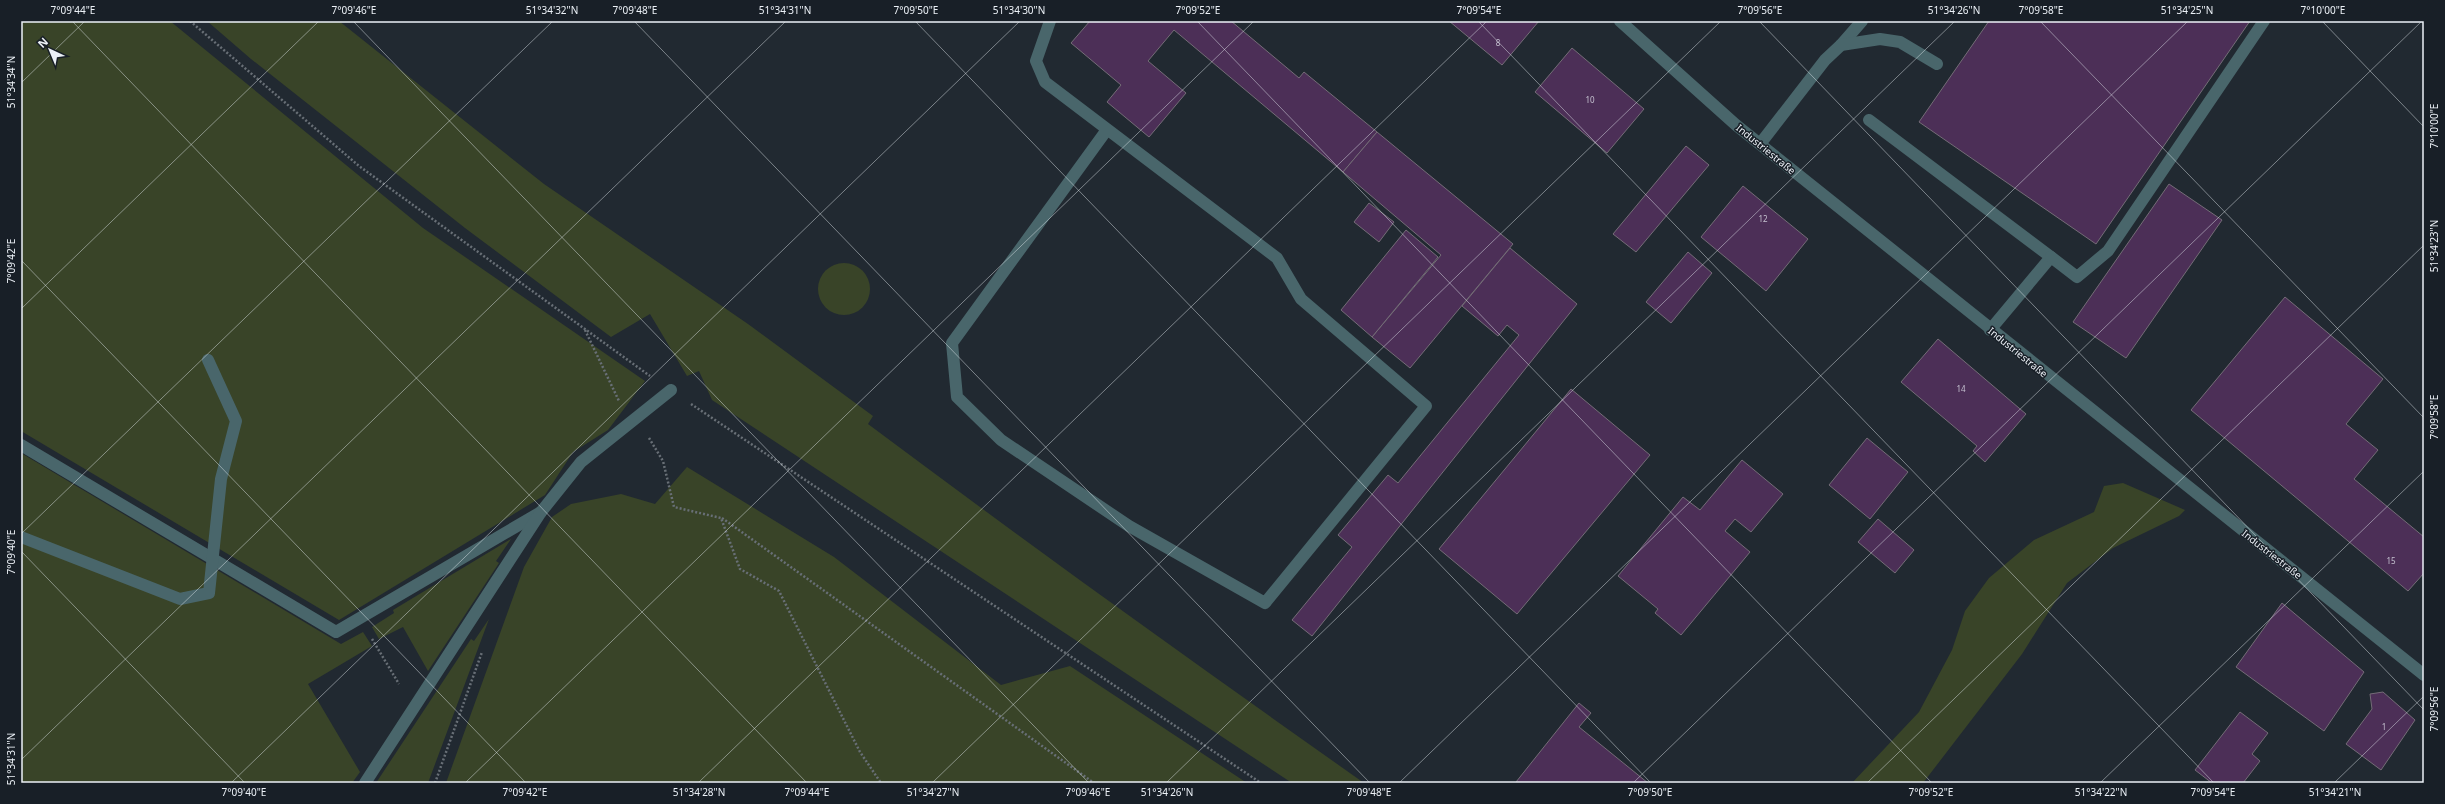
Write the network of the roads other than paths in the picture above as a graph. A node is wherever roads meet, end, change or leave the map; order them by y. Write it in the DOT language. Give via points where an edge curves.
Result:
graph roads {
  1 [pos="1050,21"];
  2 [pos="1620,21"];
  3 [pos="1862,21"];
  4 [pos="2264,21"];
  5 [pos="1841,45"];
  6 [pos="1937,64"];
  7 [pos="1869,120"];
  8 [pos="1106,131"];
  9 [pos="1760,144"];
  10 [pos="2051,257"];
  11 [pos="1990,330"];
  12 [pos="208,360"];
  13 [pos="670,390"];
  14 [pos="21,445"];
  15 [pos="541,512"];
  16 [pos="21,537"];
  17 [pos="213,559"];
  18 [pos="2424,675"];
  19 [pos="365,783"];
  1 -- 8 [label="street" via="1036,61 1045,82"];
  2 -- 9 [label="street, Industriestraße"];
  3 -- 5 [label="street"];
  4 -- 10 [label="street" via="2108,251 2077,277"];
  5 -- 6 [label="street" via="1880,39 1900,42"];
  5 -- 9 [label="street" via="1826,60"];
  7 -- 10 [label="street"];
  8 -- 8 [label="street" via="1277,258 1301,299 1426,406 1265,603 1128,526 1001,440 957,397 952,343"];
  9 -- 11 [label="street, Industriestraße"];
  10 -- 11 [label="street"];
  11 -- 18 [label="street, Industriestraße"];
  12 -- 17 [label="street" via="236,421 221,479"];
  13 -- 15 [label="street" via="581,462"];
  14 -- 17 [label="street"];
  15 -- 17 [label="street" via="336,632"];
  15 -- 19 [label="street"];
  16 -- 17 [label="street" via="180,599 209,593"];
}
